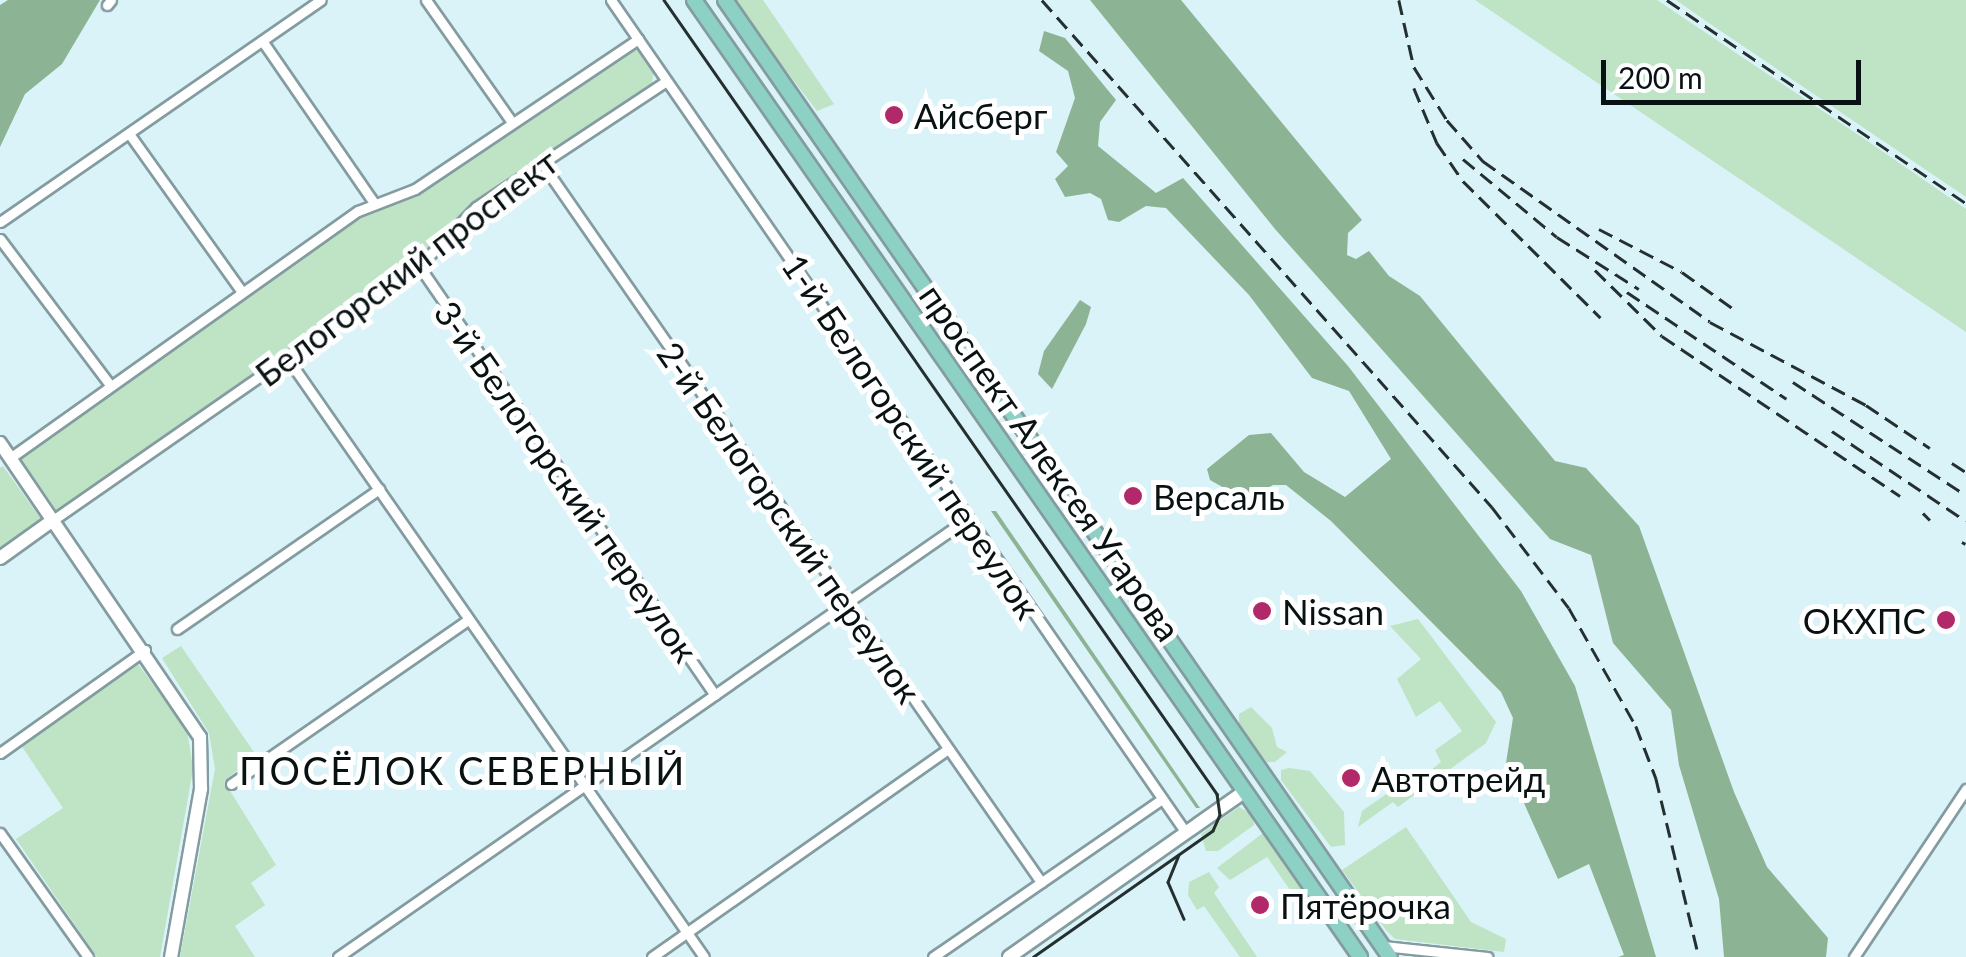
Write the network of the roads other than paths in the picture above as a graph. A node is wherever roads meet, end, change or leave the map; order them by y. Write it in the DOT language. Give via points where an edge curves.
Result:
graph roads {
  1 [pos="321,0"];
  2 [pos="426,0"];
  3 [pos="611,0"];
  4 [pos="694,0"];
  5 [pos="725,0"];
  6 [pos="638,38"];
  7 [pos="263,42"];
  8 [pos="666,82"];
  9 [pos="511,121"];
  10 [pos="130,135"];
  11 [pos="541,162"];
  12 [pos="374,203"];
  13 [pos="0,222"];
  14 [pos="0,239"];
  15 [pos="418,266"];
  16 [pos="242,292"];
  17 [pos="288,359"];
  18 [pos="110,386"];
  19 [pos="0,444"];
  20 [pos="5,461"];
  21 [pos="379,488"];
  22 [pos="967,519"];
  23 [pos="54,520"];
  24 [pos="0,558"];
  25 [pos="846,603"];
  26 [pos="468,620"];
  27 [pos="177,630"];
  28 [pos="145,650"];
  29 [pos="714,695"];
  30 [pos="947,750"];
  31 [pos="0,753"];
  32 [pos="1265,776"];
  33 [pos="231,784"];
  34 [pos="585,786"];
  35 [pos="1966,789"];
  36 [pos="1244,792"];
  37 [pos="1162,799"];
  38 [pos="0,833"];
  39 [pos="1186,833"];
  40 [pos="1040,882"];
  41 [pos="687,932"];
  42 [pos="1386,952"];
  43 [pos="88,957"];
  44 [pos="170,957"];
  45 [pos="338,957"];
  46 [pos="652,957"];
  47 [pos="704,957"];
  48 [pos="933,957"];
  49 [pos="1009,957"];
  50 [pos="1360,957"];
  51 [pos="1488,957"];
  52 [pos="1854,957"];
  1 -- 7 [label="street"];
  2 -- 9 [label="street"];
  3 -- 6 [label="street, 1-й Белогорский переулок"];
  4 -- 36 [label="main road, проспект Алексея Угарова"];
  5 -- 32 [label="main road, проспект Алексея Угарова"];
  6 -- 8 [label="street, 1-й Белогорский переулок"];
  6 -- 9 [label="street, Белогорский проспект"];
  7 -- 10 [label="street"];
  7 -- 12 [label="street"];
  8 -- 11 [label="street, Белогорский проспект"];
  8 -- 22 [label="street, 1-й Белогорский переулок" via="955,490"];
  9 -- 12 [label="street, Белогорский проспект" via="415,189"];
  10 -- 13 [label="street"];
  10 -- 16 [label="street"];
  11 -- 15 [label="street, Белогорский проспект" via="476,208"];
  11 -- 25 [label="street, 2-й Белогорский переулок"];
  12 -- 16 [label="street, Белогорский проспект"];
  14 -- 18 [label="street"];
  15 -- 17 [label="street, Белогорский проспект"];
  15 -- 29 [label="street, 3-й Белогорский переулок"];
  16 -- 18 [label="street, Белогорский проспект"];
  17 -- 21 [label="street"];
  17 -- 23 [label="street, Белогорский проспект"];
  18 -- 20 [label="street, Белогорский проспект"];
  19 -- 20 [label="main road"];
  20 -- 23 [label="main road"];
  21 -- 26 [label="street"];
  21 -- 27 [label="street"];
  22 -- 25 [label="street"];
  22 -- 37 [label="street, 1-й Белогорский переулок"];
  23 -- 24 [label="main road, Белогорский проспект"];
  23 -- 28 [label="main road"];
  25 -- 29 [label="street"];
  25 -- 30 [label="street, 2-й Белогорский переулок"];
  26 -- 33 [label="street"];
  26 -- 34 [label="street"];
  28 -- 31 [label="street"];
  28 -- 44 [label="main road" via="189,717 203,753"];
  29 -- 34 [label="street"];
  30 -- 40 [label="street, 2-й Белогорский переулок"];
  30 -- 41 [label="street"];
  32 -- 36 [label="main road"];
  32 -- 42 [label="main road, проспект Алексея Угарова"];
  34 -- 41 [label="street"];
  34 -- 45 [label="street"];
  35 -- 52 [label="street"];
  36 -- 39 [label="main road"];
  36 -- 50 [label="main road, проспект Алексея Угарова"];
  37 -- 39 [label="street, 1-й Белогорский переулок"];
  37 -- 40 [label="street"];
  38 -- 43 [label="street"];
  39 -- 49 [label="main road"];
  40 -- 48 [label="street"];
  41 -- 46 [label="street"];
  41 -- 47 [label="street"];
  42 -- 51 [label="street, проспект Алексея Угарова"];
}
